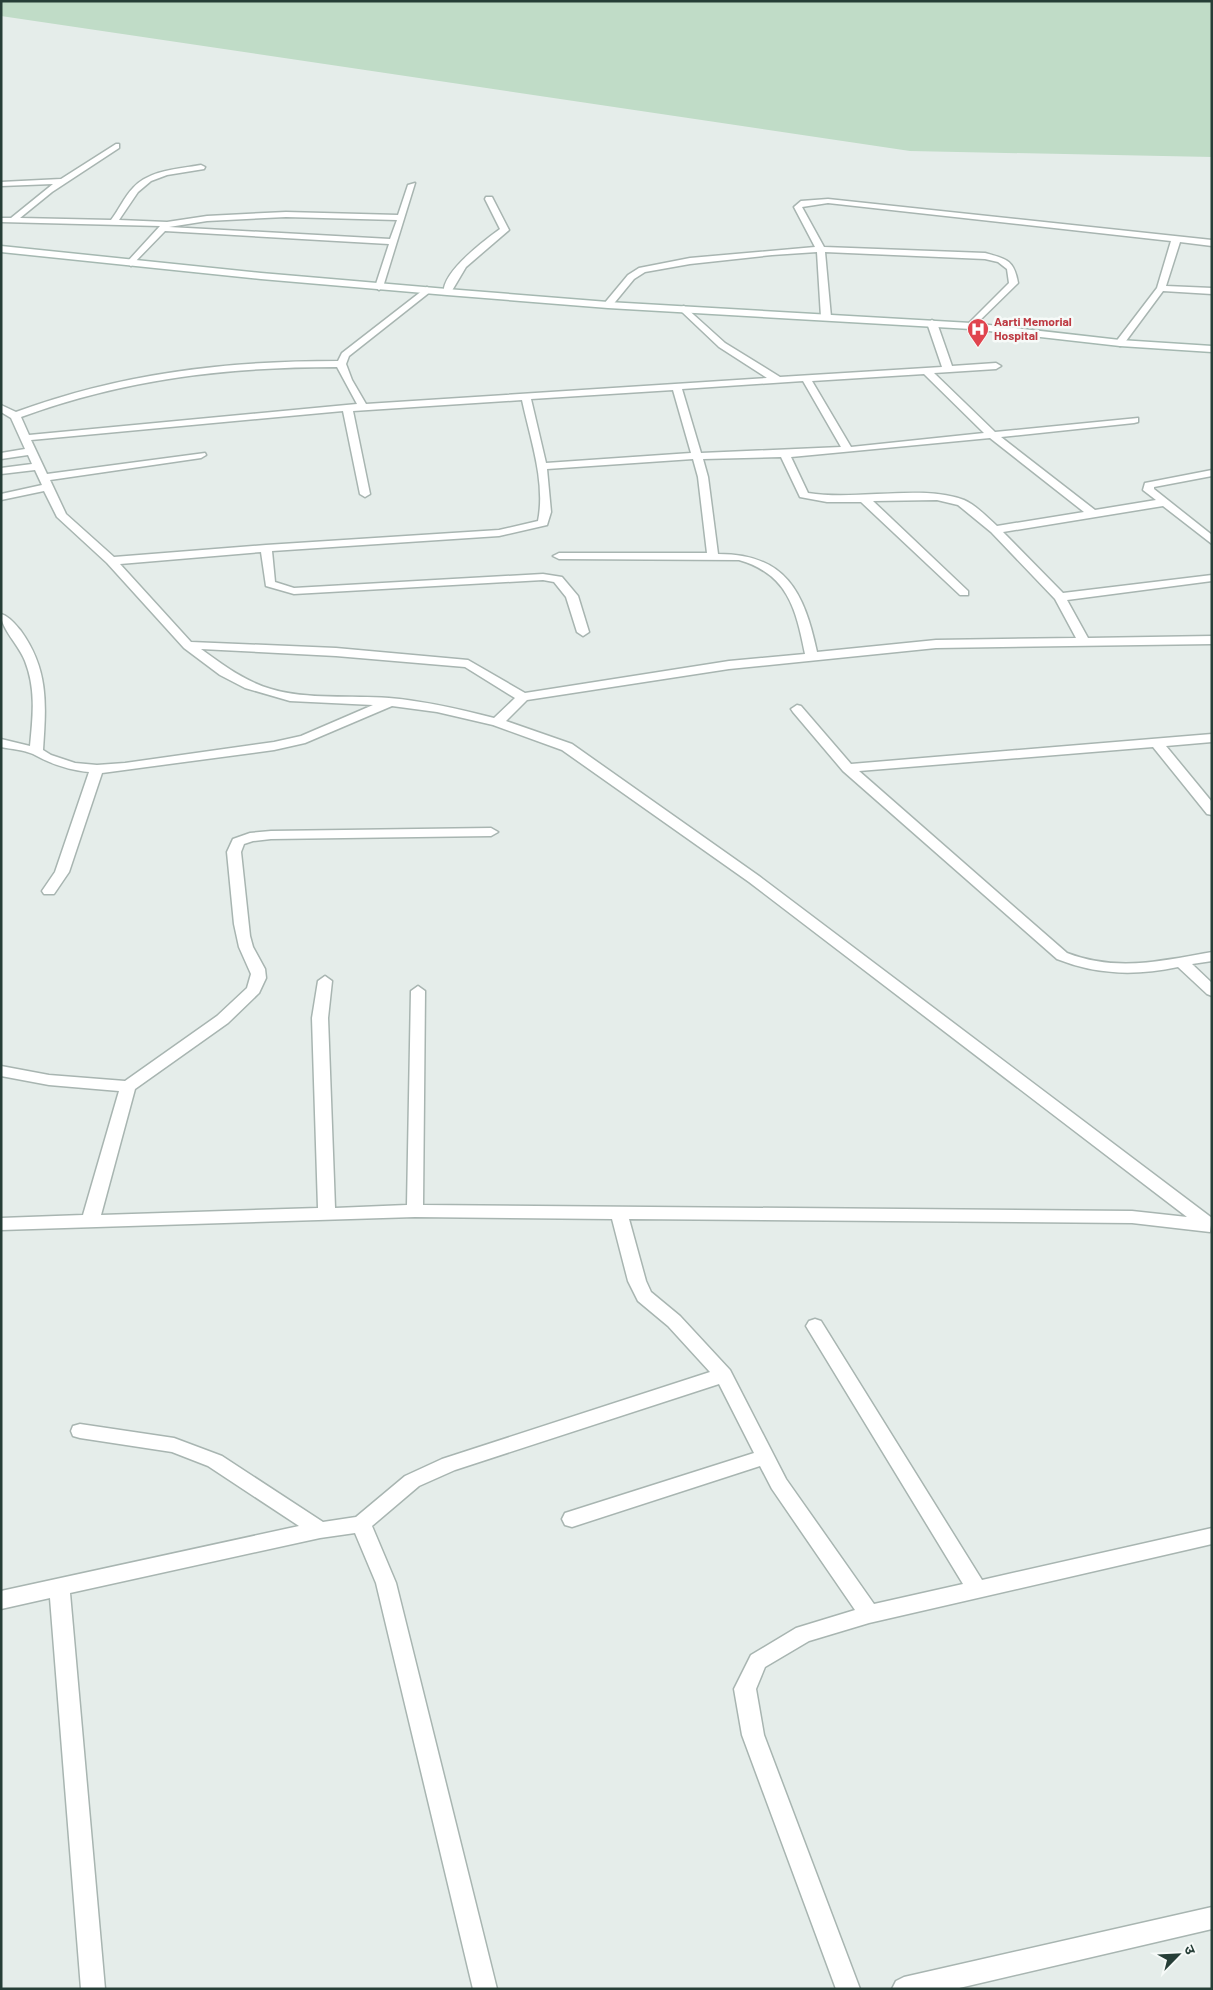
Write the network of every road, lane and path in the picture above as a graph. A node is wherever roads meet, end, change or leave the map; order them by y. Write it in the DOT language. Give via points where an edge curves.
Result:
graph roads {
  1 [pos="116,146"];
  2 [pos="201,167"];
  3 [pos="61,181"];
  4 [pos="1,184"];
  5 [pos="412,185"];
  6 [pos="489,199"];
  7 [pos="402,218"];
  8 [pos="1,220"];
  9 [pos="12,221"];
  10 [pos="113,223"];
  11 [pos="165,226"];
  12 [pos="1176,240"];
  13 [pos="394,242"];
  14 [pos="1212,244"];
  15 [pos="1,249"];
  16 [pos="821,250"];
  17 [pos="131,263"];
  18 [pos="380,286"];
  19 [pos="1161,288"];
  20 [pos="428,290"];
  21 [pos="1212,291"];
  22 [pos="447,292"];
  23 [pos="608,305"];
  24 [pos="684,309"];
  25 [pos="826,317"];
  26 [pos="932,323"];
  27 [pos="970,326"];
  28 [pos="1120,342"];
  29 [pos="1212,349"];
  30 [pos="340,364"];
  31 [pos="996,366"];
  32 [pos="948,370"];
  33 [pos="927,371"];
  34 [pos="806,379"];
  35 [pos="779,381"];
  36 [pos="677,388"];
  37 [pos="526,397"];
  38 [pos="363,407"];
  39 [pos="1,408"];
  40 [pos="347,408"];
  41 [pos="15,416"];
  42 [pos="1134,420"];
  43 [pos="990,433"];
  44 [pos="28,445"];
  45 [pos="848,450"];
  46 [pos="200,454"];
  47 [pos="785,454"];
  48 [pos="1,456"];
  49 [pos="696,456"];
  50 [pos="541,466"];
  51 [pos="1,472"];
  52 [pos="1212,474"];
  53 [pos="43,477"];
  54 [pos="365,494"];
  55 [pos="1,497"];
  56 [pos="864,500"];
  57 [pos="1165,502"];
  58 [pos="1093,514"];
  59 [pos="995,530"];
  60 [pos="1212,542"];
  61 [pos="266,548"];
  62 [pos="559,556"];
  63 [pos="713,556"];
  64 [pos="112,561"];
  65 [pos="1212,578"];
  66 [pos="964,593"];
  67 [pos="1060,597"];
  68 [pos="1,617"];
  69 [pos="583,632"];
  70 [pos="1212,640"];
  71 [pos="1084,642"];
  72 [pos="188,645"];
  73 [pos="812,657"];
  74 [pos="523,697"];
  75 [pos="390,702"];
  76 [pos="797,709"];
  77 [pos="497,722"];
  78 [pos="1212,738"];
  79 [pos="1155,741"];
  80 [pos="1,743"];
  81 [pos="36,752"];
  82 [pos="848,768"];
  83 [pos="96,769"];
  84 [pos="1212,812"];
  85 [pos="491,832"];
  86 [pos="49,891"];
  87 [pos="1212,956"];
  88 [pos="1181,962"];
  89 [pos="325,981"];
  90 [pos="418,991"];
  91 [pos="1212,991"];
  92 [pos="1,1071"];
  93 [pos="128,1086"];
  94 [pos="415,1210"];
  95 [pos="619,1214"];
  96 [pos="327,1215"];
  97 [pos="90,1222"];
  98 [pos="1,1224"];
  99 [pos="1211,1226"];
  100 [pos="815,1326"];
  101 [pos="724,1375"];
  102 [pos="80,1431"];
  103 [pos="765,1456"];
  104 [pos="572,1519"];
  105 [pos="361,1524"];
  106 [pos="320,1530"];
  107 [pos="1212,1536"];
  108 [pos="59,1588"];
  109 [pos="978,1590"];
  110 [pos="1,1600"];
  111 [pos="869,1614"];
  112 [pos="1212,1918"];
  113 [pos="93,1989"];
  114 [pos="486,1989"];
  115 [pos="848,1989"];
  116 [pos="904,1989"];
  1 -- 3 [label="street"];
  2 -- 10 [label="street" via="159,176 142,184"];
  3 -- 4 [label="street"];
  3 -- 9 [label="street"];
  5 -- 7 [label="street"];
  6 -- 22 [label="street" via="505,230 453,276"];
  7 -- 11 [label="street" via="344,214 270,215 206,218"];
  7 -- 13 [label="street"];
  8 -- 9 [label="street"];
  9 -- 10 [label="street"];
  10 -- 11 [label="street"];
  11 -- 13 [label="street"];
  11 -- 17 [label="street"];
  12 -- 14 [label="street"];
  12 -- 16 [label="street" via="855,203 801,203 798,207 800,212"];
  12 -- 19 [label="street"];
  13 -- 18 [label="street"];
  15 -- 17 [label="street"];
  16 -- 23 [label="street" via="690,261 642,270 631,276"];
  16 -- 25 [label="street"];
  16 -- 27 [label="street" via="886,250 985,256 1001,260 1011,268 1014,283"];
  17 -- 18 [label="street"];
  18 -- 20 [label="street"];
  19 -- 21 [label="street"];
  19 -- 28 [label="street"];
  20 -- 22 [label="street"];
  20 -- 30 [label="street" via="344,354"];
  22 -- 23 [label="street"];
  23 -- 24 [label="street"];
  24 -- 25 [label="street"];
  24 -- 35 [label="street" via="722,345"];
  25 -- 26 [label="street"];
  26 -- 27 [label="street"];
  26 -- 32 [label="street"];
  27 -- 28 [label="street"];
  28 -- 29 [label="street"];
  30 -- 38 [label="street"];
  30 -- 41 [label="street" via="260,365 160,377 67,399"];
  31 -- 32 [label="street"];
  32 -- 33 [label="street"];
  33 -- 34 [label="street"];
  33 -- 43 [label="street"];
  34 -- 35 [label="street"];
  34 -- 45 [label="street"];
  35 -- 36 [label="street"];
  36 -- 37 [label="street"];
  36 -- 49 [label="street"];
  37 -- 38 [label="street"];
  37 -- 50 [label="street"];
  38 -- 40 [label="street"];
  39 -- 41 [label="street"];
  40 -- 44 [label="street"];
  40 -- 54 [label="street"];
  41 -- 44 [label="street"];
  42 -- 43 [label="street"];
  43 -- 45 [label="street"];
  43 -- 58 [label="street"];
  44 -- 48 [label="street"];
  44 -- 53 [label="street"];
  45 -- 47 [label="street"];
  46 -- 53 [label="street"];
  47 -- 49 [label="street"];
  47 -- 56 [label="street" via="804,495"];
  49 -- 50 [label="street"];
  49 -- 63 [label="street" via="703,477"];
  50 -- 61 [label="street" via="547,515 543,523 531,528 499,533"];
  51 -- 53 [label="street"];
  52 -- 57 [label="street" via="1149,486 1148,490"];
  53 -- 55 [label="street"];
  53 -- 64 [label="street" via="61,515"];
  56 -- 59 [label="street" via="950,498 974,511"];
  56 -- 66 [label="street"];
  57 -- 58 [label="street"];
  57 -- 60 [label="street"];
  58 -- 59 [label="street"];
  59 -- 67 [label="street"];
  61 -- 64 [label="street"];
  61 -- 69 [label="street" via="270,584 294,591 543,577 558,580 572,596"];
  62 -- 63 [label="street"];
  63 -- 73 [label="street" via="756,560 775,571 797,601"];
  64 -- 72 [label="street"];
  65 -- 67 [label="street"];
  67 -- 71 [label="street"];
  68 -- 81 [label="street" via="20,636 31,660 39,693"];
  70 -- 71 [label="street"];
  71 -- 73 [label="street" via="936,644"];
  72 -- 74 [label="street" via="336,652 468,664"];
  72 -- 75 [label="street" via="224,672 268,692 290,697"];
  73 -- 74 [label="street" via="729,665"];
  74 -- 77 [label="street"];
  75 -- 77 [label="street" via="437,708"];
  75 -- 83 [label="street" via="297,741"];
  76 -- 82 [label="street"];
  77 -- 99 [label="street" via="568,747 754,879"];
  78 -- 79 [label="street"];
  79 -- 82 [label="street"];
  79 -- 84 [label="street"];
  80 -- 81 [label="street"];
  81 -- 83 [label="street" via="60,762"];
  82 -- 88 [label="street" via="1062,956 1082,966 1106,970 1140,969"];
  83 -- 86 [label="street" via="62,872"];
  85 -- 93 [label="street" via="271,835 238,842 234,852 242,929 259,979 240,1005"];
  87 -- 88 [label="street"];
  88 -- 91 [label="street"];
  89 -- 96 [label="street" via="320,1018"];
  90 -- 94 [label="street"];
  92 -- 93 [label="street" via="57,1081"];
  93 -- 97 [label="street"];
  94 -- 95 [label="street"];
  94 -- 96 [label="street"];
  95 -- 99 [label="street" via="1132,1217"];
  95 -- 101 [label="street" via="644,1296 674,1321"];
  96 -- 97 [label="street"];
  97 -- 98 [label="street"];
  100 -- 109 [label="street"];
  101 -- 103 [label="street"];
  101 -- 105 [label="street" via="449,1464 412,1480"];
  102 -- 106 [label="street" via="174,1445 215,1461"];
  103 -- 104 [label="street"];
  103 -- 111 [label="street" via="779,1484"];
  105 -- 106 [label="street"];
  105 -- 114 [label="street" via="386,1583"];
  106 -- 108 [label="street"];
  107 -- 109 [label="street"];
  108 -- 110 [label="street"];
  108 -- 113 [label="street"];
  109 -- 111 [label="street"];
  111 -- 115 [label="street" via="796,1638 758,1661 745,1689 753,1735"];
  112 -- 116 [label="street"];
}
